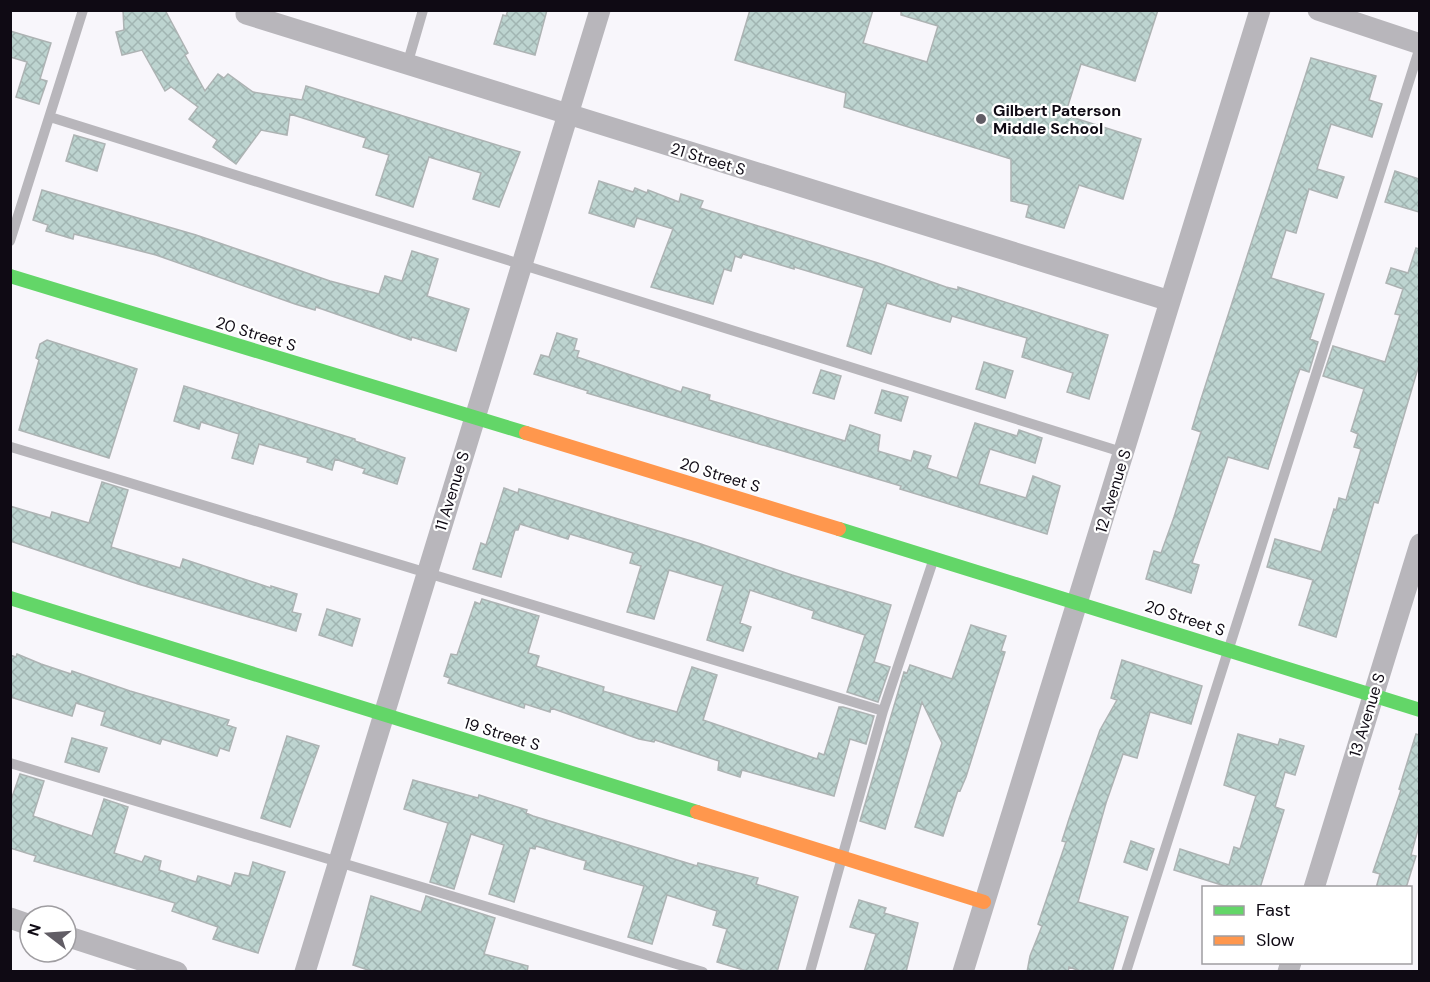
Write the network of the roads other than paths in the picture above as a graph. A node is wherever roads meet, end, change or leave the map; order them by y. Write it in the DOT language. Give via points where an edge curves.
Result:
graph roads {
  1 [pos="83,10"];
  2 [pos="423,10"];
  3 [pos="600,10"];
  4 [pos="1260,10"];
  5 [pos="1318,10"];
  6 [pos="246,12"];
  7 [pos="1419,46"];
  8 [pos="407,65"];
  9 [pos="567,116"];
  10 [pos="50,117"];
  11 [pos="10,241"];
  12 [pos="523,265"];
  13 [pos="10,276"];
  14 [pos="1170,301"];
  15 [pos="474,417"];
  16 [pos="11,447"];
  17 [pos="1125,453"];
  18 [pos="1419,543"];
  19 [pos="934,558"];
  20 [pos="426,572"];
  21 [pos="10,598"];
  22 [pos="1079,602"];
  23 [pos="1230,650"];
  24 [pos="1373,695"];
  25 [pos="1419,710"];
  26 [pos="883,711"];
  27 [pos="383,714"];
  28 [pos="10,763"];
  29 [pos="843,858"];
  30 [pos="341,861"];
  31 [pos="1315,886"];
  32 [pos="984,902"];
  33 [pos="78,941"];
  34 [pos="148,967"];
  35 [pos="177,972"];
  36 [pos="305,972"];
  37 [pos="702,972"];
  38 [pos="810,972"];
  39 [pos="963,972"];
  40 [pos="1126,972"];
  1 -- 10 [label="lane"];
  2 -- 8 [label="lane"];
  3 -- 9 [label="street, 11 Avenue S"];
  4 -- 14 [label="street, 12 Avenue S"];
  5 -- 7 [label="street"];
  6 -- 8 [label="street, 21 Street S"];
  7 -- 23 [label="lane"];
  8 -- 9 [label="street, 21 Street S"];
  9 -- 12 [label="street, 11 Avenue S"];
  9 -- 14 [label="street, 21 Street S"];
  10 -- 11 [label="lane"];
  10 -- 12 [label="lane"];
  12 -- 15 [label="street, 11 Avenue S"];
  12 -- 17 [label="lane"];
  13 -- 15 [label="street, 20 Street S"];
  14 -- 17 [label="street, 12 Avenue S"];
  15 -- 19 [label="street, 20 Street S"];
  15 -- 20 [label="street, 11 Avenue S"];
  16 -- 20 [label="lane"];
  17 -- 22 [label="street, 12 Avenue S"];
  18 -- 24 [label="street, 13 Avenue S"];
  19 -- 22 [label="street, 20 Street S"];
  19 -- 26 [label="lane"];
  20 -- 26 [label="lane"];
  20 -- 27 [label="street, 11 Avenue S"];
  21 -- 27 [label="street, 19 Street S"];
  22 -- 23 [label="street, 20 Street S"];
  22 -- 32 [label="street, 12 Avenue S"];
  23 -- 24 [label="street, 20 Street S"];
  23 -- 40 [label="lane"];
  24 -- 25 [label="street, 20 Street S"];
  24 -- 31 [label="street, 13 Avenue S"];
  26 -- 29 [label="lane"];
  27 -- 29 [label="street, 19 Street S"];
  27 -- 30 [label="street, 11 Avenue S"];
  28 -- 30 [label="lane"];
  29 -- 32 [label="street, 19 Street S"];
  29 -- 38 [label="lane"];
  30 -- 36 [label="street, 11 Avenue S"];
  30 -- 37 [label="lane"];
  32 -- 39 [label="street, 12 Avenue S"];
  33 -- 34 [label="street"];
  34 -- 35 [label="street"];
}
